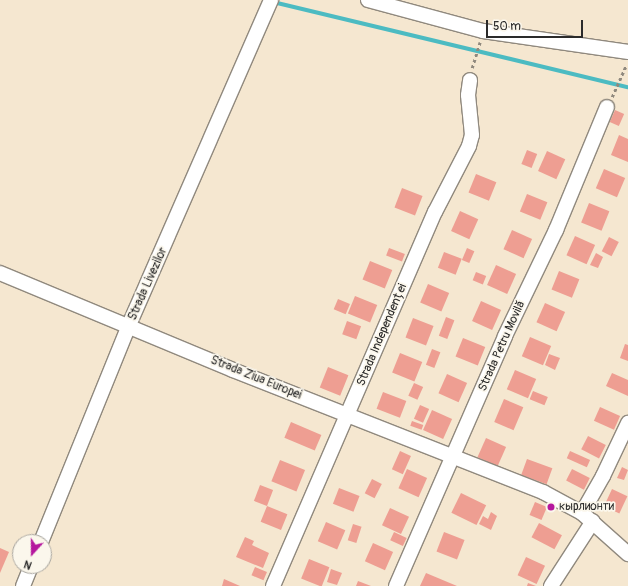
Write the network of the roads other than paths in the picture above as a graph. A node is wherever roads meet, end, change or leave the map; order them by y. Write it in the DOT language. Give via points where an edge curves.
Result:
graph roads {
  1 [pos="271,0"];
  2 [pos="368,0"];
  3 [pos="628,52"];
  4 [pos="470,80"];
  5 [pos="607,107"];
  6 [pos="0,273"];
  7 [pos="130,325"];
  8 [pos="347,415"];
  9 [pos="628,423"];
  10 [pos="453,458"];
  11 [pos="587,517"];
  12 [pos="44,534"];
  13 [pos="628,554"];
  14 [pos="27,574"];
  15 [pos="22,586"];
  16 [pos="273,586"];
  17 [pos="396,586"];
  18 [pos="551,586"];
  1 -- 7 [label="street, Strada Livezilor"];
  2 -- 3 [label="street" via="484,31"];
  4 -- 8 [label="street, Strada Independenței" via="468,96 472,135 468,146 435,212"];
  5 -- 10 [label="street, Strada Petru Movilă" via="556,230 505,336"];
  6 -- 7 [label="street, Strada Ziua Europei"];
  7 -- 8 [label="street, Strada Ziua Europei" via="233,370"];
  7 -- 12 [label="street, Strada Livezilor"];
  8 -- 10 [label="street, Strada Ziua Europei"];
  8 -- 16 [label="street, Strada Independenței"];
  9 -- 11 [label="street"];
  10 -- 11 [label="street, Strada Ziua Europei" via="543,492"];
  10 -- 17 [label="street, Strada Petru Movilă"];
  11 -- 13 [label="street, Strada Ziua Europei"];
  11 -- 18 [label="street"];
  14 -- 15 [label="street"];
}
